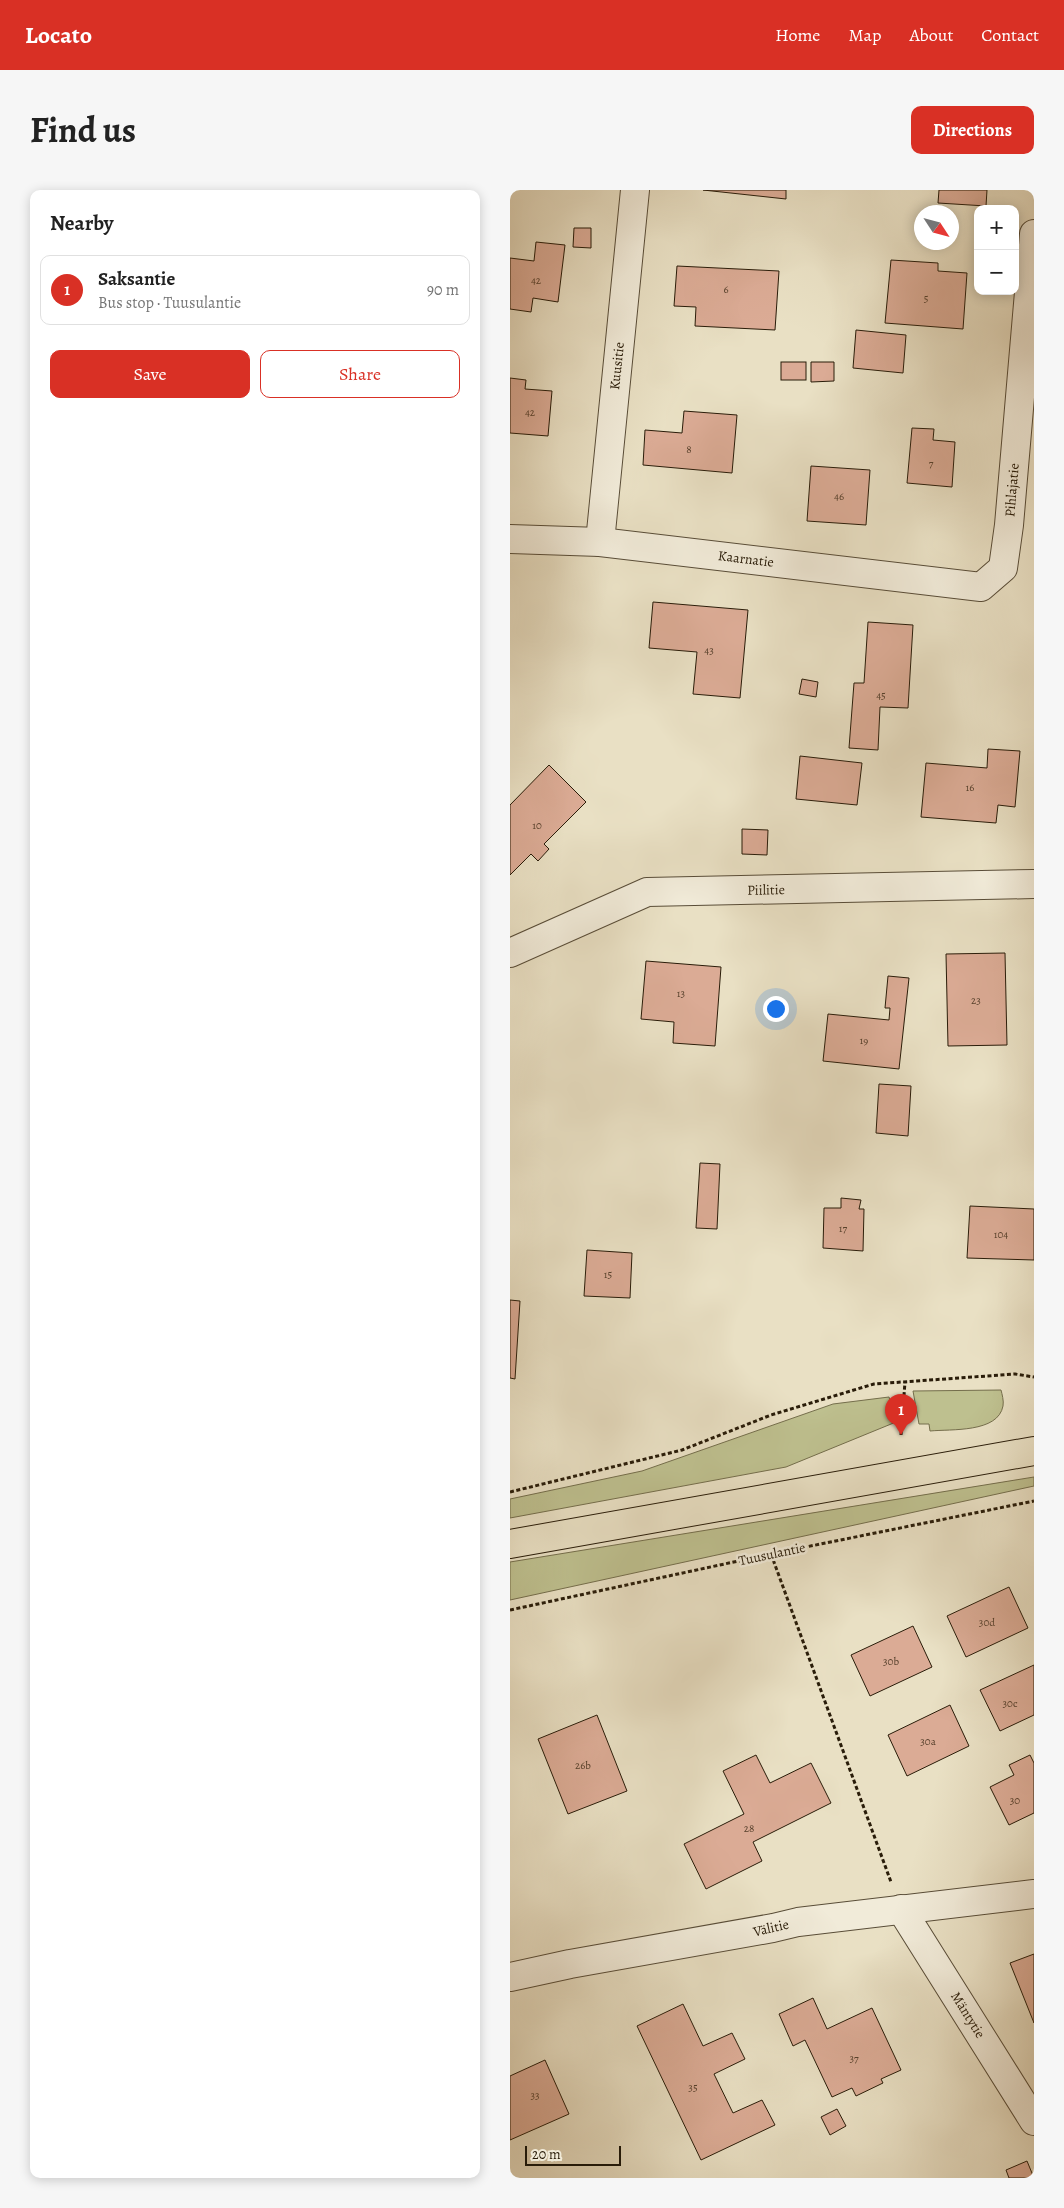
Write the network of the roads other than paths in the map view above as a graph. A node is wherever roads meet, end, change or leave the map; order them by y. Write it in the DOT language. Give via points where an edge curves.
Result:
graph roads {
  1 [pos="635,190"];
  2 [pos="1034,234"];
  3 [pos="510,539"];
  4 [pos="600,542"];
  5 [pos="981,587"];
  6 [pos="1034,884"];
  7 [pos="510,953"];
  8 [pos="1034,1451"];
  9 [pos="510,1544"];
  10 [pos="1034,1894"];
  11 [pos="901,1910"];
  12 [pos="510,1977"];
  13 [pos="1034,2121"];
  1 -- 4 [label="street, Kuusitie"];
  2 -- 5 [label="street, Pihlajatie" via="1003,568"];
  3 -- 4 [label="street, Kaarnatie"];
  4 -- 5 [label="street, Kaarnatie"];
  6 -- 7 [label="street, Piilitie" via="647,892"];
  8 -- 9 [label="main road"];
  10 -- 11 [label="street, Välitie"];
  11 -- 12 [label="street, Välitie" via="798,1922"];
  11 -- 13 [label="street, Mäntytie"];
}
